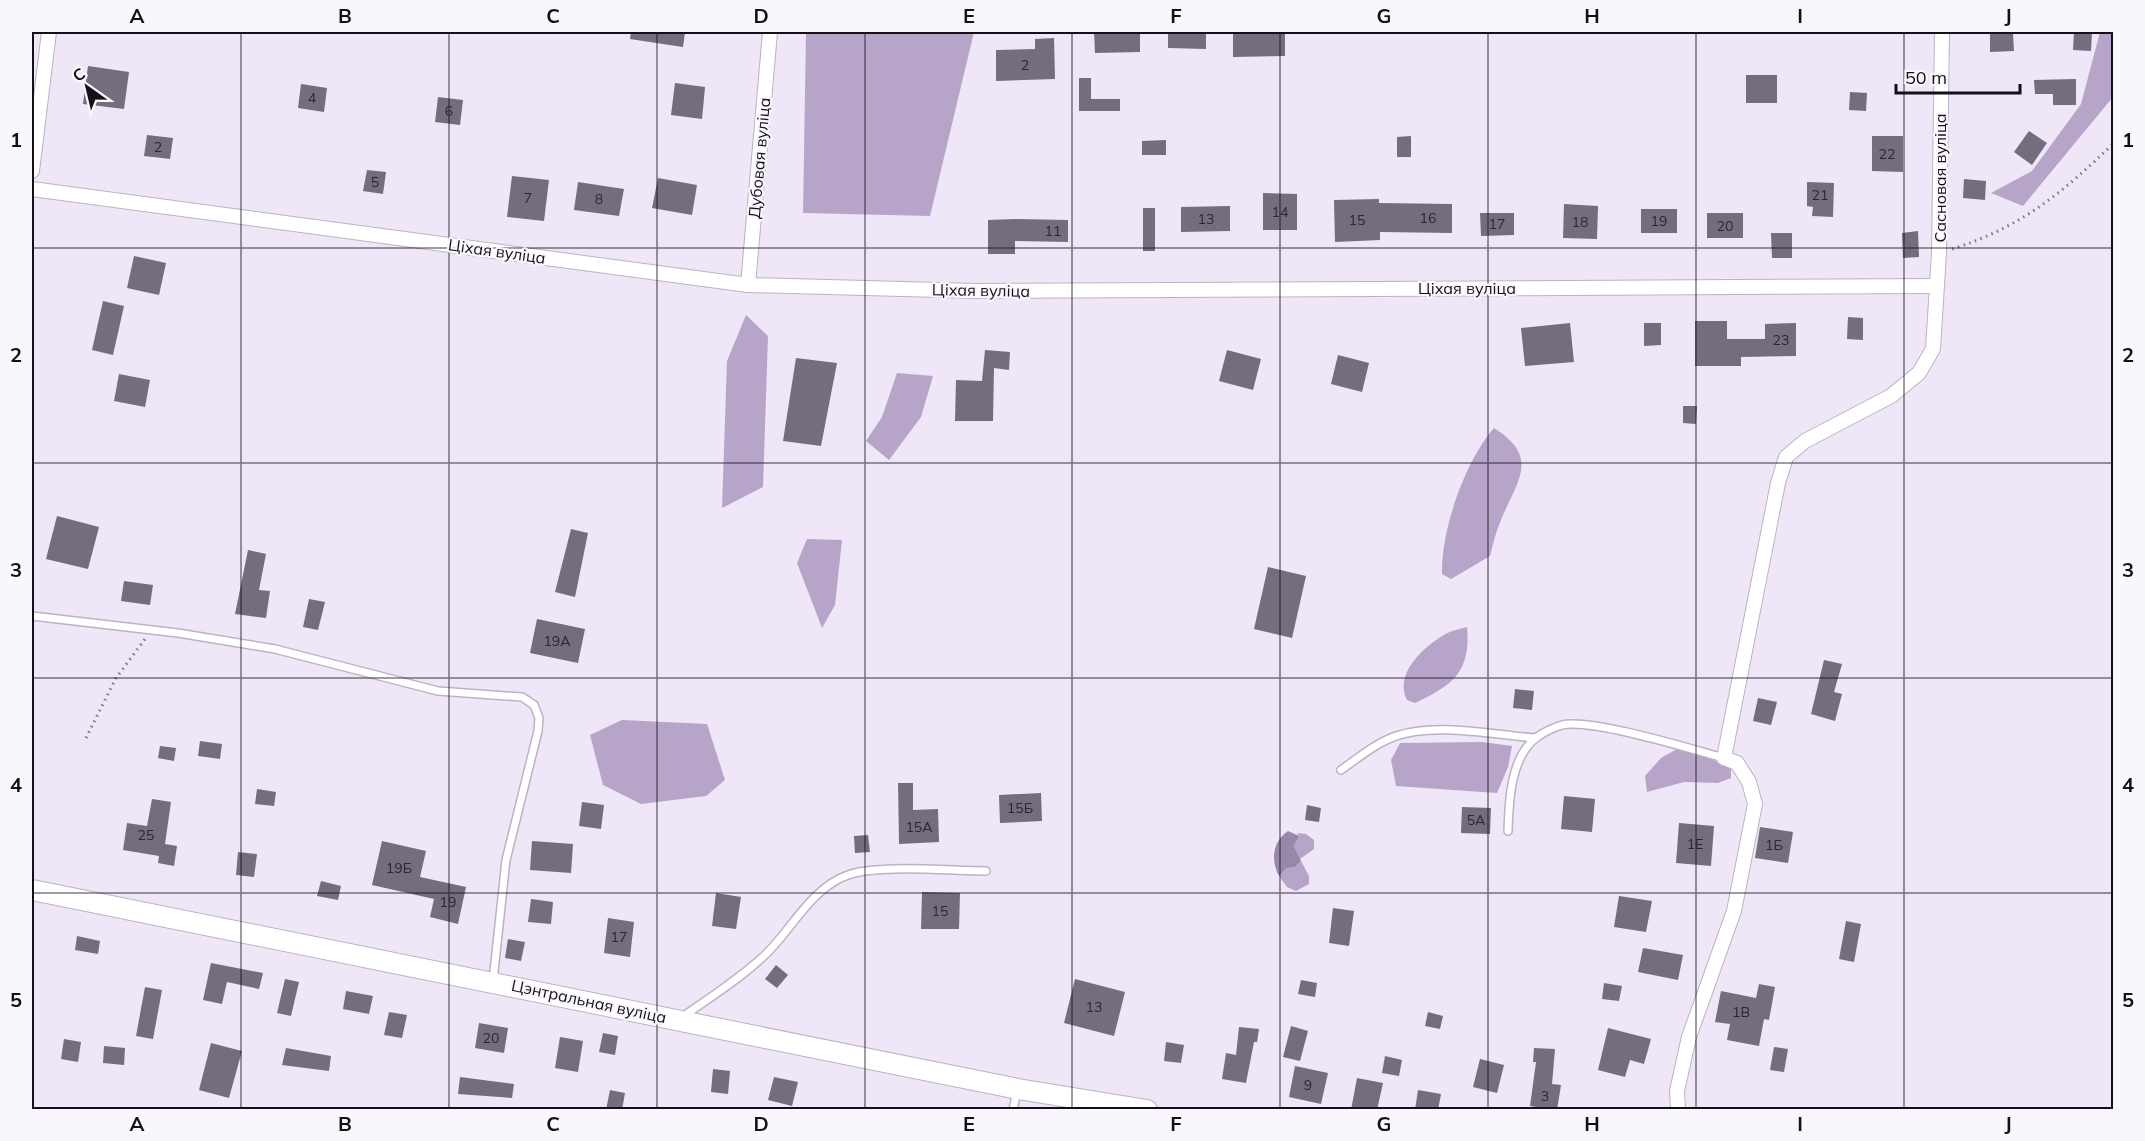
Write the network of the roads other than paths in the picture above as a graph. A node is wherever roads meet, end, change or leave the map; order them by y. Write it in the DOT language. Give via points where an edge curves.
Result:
graph roads {
  1 [pos="50,32"];
  2 [pos="770,32"];
  3 [pos="1942,32"];
  4 [pos="32,171"];
  5 [pos="32,189"];
  6 [pos="748,285"];
  7 [pos="1936,286"];
  8 [pos="32,616"];
  9 [pos="1536,738"];
  10 [pos="1724,758"];
  11 [pos="1341,770"];
  12 [pos="1508,831"];
  13 [pos="986,871"];
  14 [pos="32,890"];
  15 [pos="493,981"];
  16 [pos="679,1019"];
  17 [pos="1018,1089"];
  18 [pos="1013,1110"];
  19 [pos="1147,1110"];
  20 [pos="1678,1110"];
  1 -- 4 [label="street"];
  2 -- 6 [label="street, Дубовая вуліца"];
  3 -- 7 [label="street, Сасновая вуліца"];
  5 -- 6 [label="street, Ціхая вуліца"];
  6 -- 7 [label="street, Ціхая вуліца" via="977,291"];
  7 -- 10 [label="street, Сасновая вуліца" via="1933,349 1918,373 1891,396 1804,441 1786,457"];
  8 -- 15 [label="lane" via="275,649 438,692 522,697 534,705 538,731 506,860"];
  9 -- 10 [label="lane" via="1563,725 1592,727"];
  9 -- 11 [label="lane" via="1426,730 1397,736 1373,747"];
  9 -- 12 [label="lane" via="1513,775"];
  10 -- 20 [label="street" via="1737,763 1749,782 1755,804 1734,911 1689,1037 1677,1091"];
  13 -- 16 [label="lane" via="868,870 847,875 824,889 766,954"];
  14 -- 15 [label="street, Цэнтральная вуліца"];
  15 -- 16 [label="street, Цэнтральная вуліца"];
  16 -- 17 [label="street, Цэнтральная вуліца"];
  17 -- 18 [label="lane"];
  17 -- 19 [label="street, Цэнтральная вуліца"];
}
